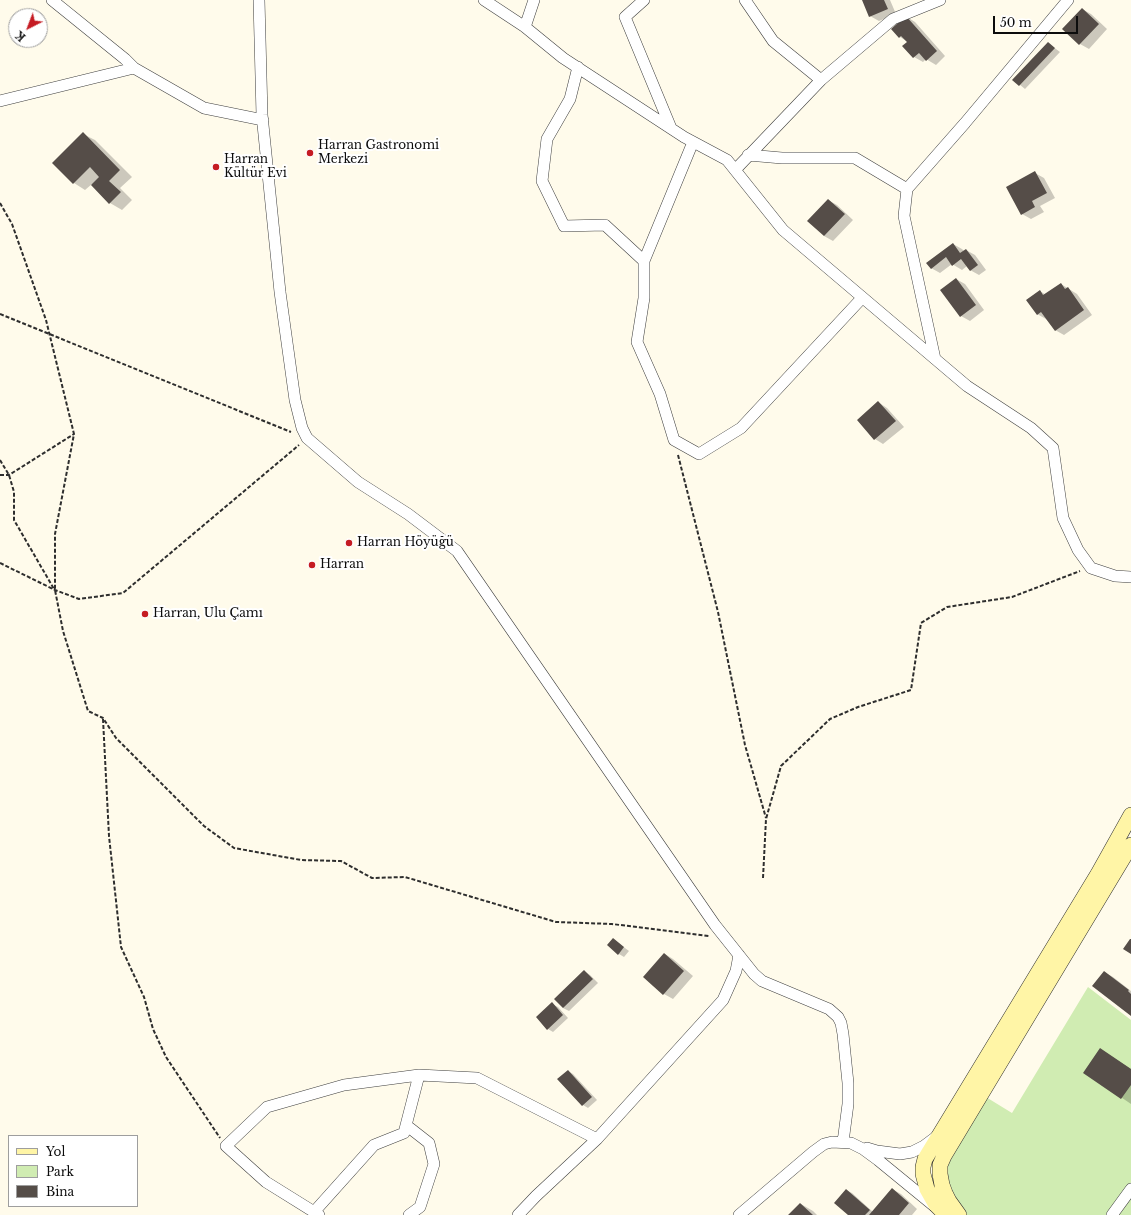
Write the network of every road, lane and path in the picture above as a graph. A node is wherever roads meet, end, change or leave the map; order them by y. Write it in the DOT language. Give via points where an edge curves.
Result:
graph roads {
  1 [pos="52,0"];
  2 [pos="259,0"];
  3 [pos="484,0"];
  4 [pos="534,0"];
  5 [pos="644,0"];
  6 [pos="745,0"];
  7 [pos="940,0"];
  8 [pos="1068,0"];
  9 [pos="525,27"];
  10 [pos="578,67"];
  11 [pos="134,68"];
  12 [pos="821,80"];
  13 [pos="0,101"];
  14 [pos="263,120"];
  15 [pos="671,128"];
  16 [pos="693,142"];
  17 [pos="748,155"];
  18 [pos="735,170"];
  19 [pos="907,189"];
  20 [pos="0,203"];
  21 [pos="644,260"];
  22 [pos="862,298"];
  23 [pos="0,314"];
  24 [pos="50,334"];
  25 [pos="935,359"];
  26 [pos="74,434"];
  27 [pos="308,438"];
  28 [pos="674,440"];
  29 [pos="0,460"];
  30 [pos="0,475"];
  31 [pos="9,475"];
  32 [pos="0,563"];
  33 [pos="1091,568"];
  34 [pos="1131,577"];
  35 [pos="55,590"];
  36 [pos="103,718"];
  37 [pos="1131,815"];
  38 [pos="766,819"];
  39 [pos="1130,848"];
  40 [pos="763,878"];
  41 [pos="726,938"];
  42 [pos="739,955"];
  43 [pos="419,1075"];
  44 [pos="406,1125"];
  45 [pos="940,1134"];
  46 [pos="596,1139"];
  47 [pos="847,1143"];
  48 [pos="226,1146"];
  49 [pos="1131,1189"];
  50 [pos="316,1213"];
  51 [pos="409,1215"];
  52 [pos="518,1215"];
  53 [pos="739,1215"];
  54 [pos="946,1215"];
  55 [pos="959,1215"];
  56 [pos="1112,1215"];
  1 -- 11 [label="street"];
  2 -- 14 [label="street"];
  3 -- 9 [label="street"];
  4 -- 9 [label="street"];
  5 -- 15 [label="street" via="625,17"];
  6 -- 12 [label="street" via="773,41"];
  7 -- 12 [label="street" via="893,19"];
  8 -- 19 [label="street"];
  9 -- 10 [label="street"];
  10 -- 15 [label="street"];
  10 -- 21 [label="street" via="570,99 547,139 542,181 564,226 605,225"];
  11 -- 13 [label="street"];
  11 -- 14 [label="street" via="204,108"];
  12 -- 17 [label="street"];
  14 -- 27 [label="street" via="280,292 295,400 302,428"];
  15 -- 16 [label="street"];
  16 -- 18 [label="street" via="726,160"];
  16 -- 21 [label="street"];
  17 -- 18 [label="street"];
  17 -- 19 [label="street" via="782,158 855,158"];
  18 -- 22 [label="street" via="783,230"];
  19 -- 25 [label="street" via="904,216"];
  20 -- 24 [label="path" via="12,224"];
  21 -- 28 [label="street" via="644,298 636,342 660,394"];
  22 -- 25 [label="street"];
  22 -- 28 [label="street" via="741,428 699,454"];
  23 -- 24 [label="path"];
  24 -- 26 [label="path"];
  24 -- 27 [label="path"];
  25 -- 33 [label="street" via="967,386 1031,428 1053,448 1063,518 1078,550"];
  26 -- 31 [label="path"];
  26 -- 35 [label="path" via="55,534"];
  27 -- 35 [label="path" via="122,593 79,599"];
  27 -- 41 [label="street" via="358,482 408,514 457,551"];
  28 -- 38 [label="path" via="718,612 745,745"];
  29 -- 31 [label="path"];
  30 -- 31 [label="path"];
  31 -- 35 [label="path" via="14,492 14,520"];
  32 -- 35 [label="path"];
  33 -- 34 [label="street" via="1115,576"];
  33 -- 38 [label="path" via="1012,597 947,607 922,624 912,690 858,707 830,720 781,766"];
  35 -- 36 [label="path" via="63,631 88,711"];
  36 -- 41 [label="path" via="116,738 204,826 234,848 301,860 341,861 372,878 405,877 556,922 612,924"];
  36 -- 48 [label="path" via="109,836 121,947 144,997 153,1029 166,1057"];
  37 -- 45 [label="main road"];
  38 -- 40 [label="path"];
  39 -- 55 [label="main road" via="944,1156 940,1174 944,1193"];
  41 -- 42 [label="street"];
  42 -- 46 [label="street" via="736,971 723,1000"];
  42 -- 47 [label="street" via="762,981 829,1009 838,1017 843,1034 848,1083"];
  43 -- 44 [label="street"];
  43 -- 46 [label="street" via="477,1078"];
  43 -- 48 [label="street" via="344,1084 267,1107"];
  44 -- 50 [label="street" via="404,1133 374,1145"];
  44 -- 51 [label="street" via="429,1143 434,1164 420,1207"];
  45 -- 47 [label="street" via="912,1152 900,1154"];
  45 -- 54 [label="main road" via="925,1159 923,1174 930,1196"];
  46 -- 52 [label="street"];
  47 -- 53 [label="street" via="824,1144"];
  47 -- 54 [label="street" via="863,1149"];
  48 -- 50 [label="street" via="266,1182"];
  49 -- 56 [label="street"];
}
